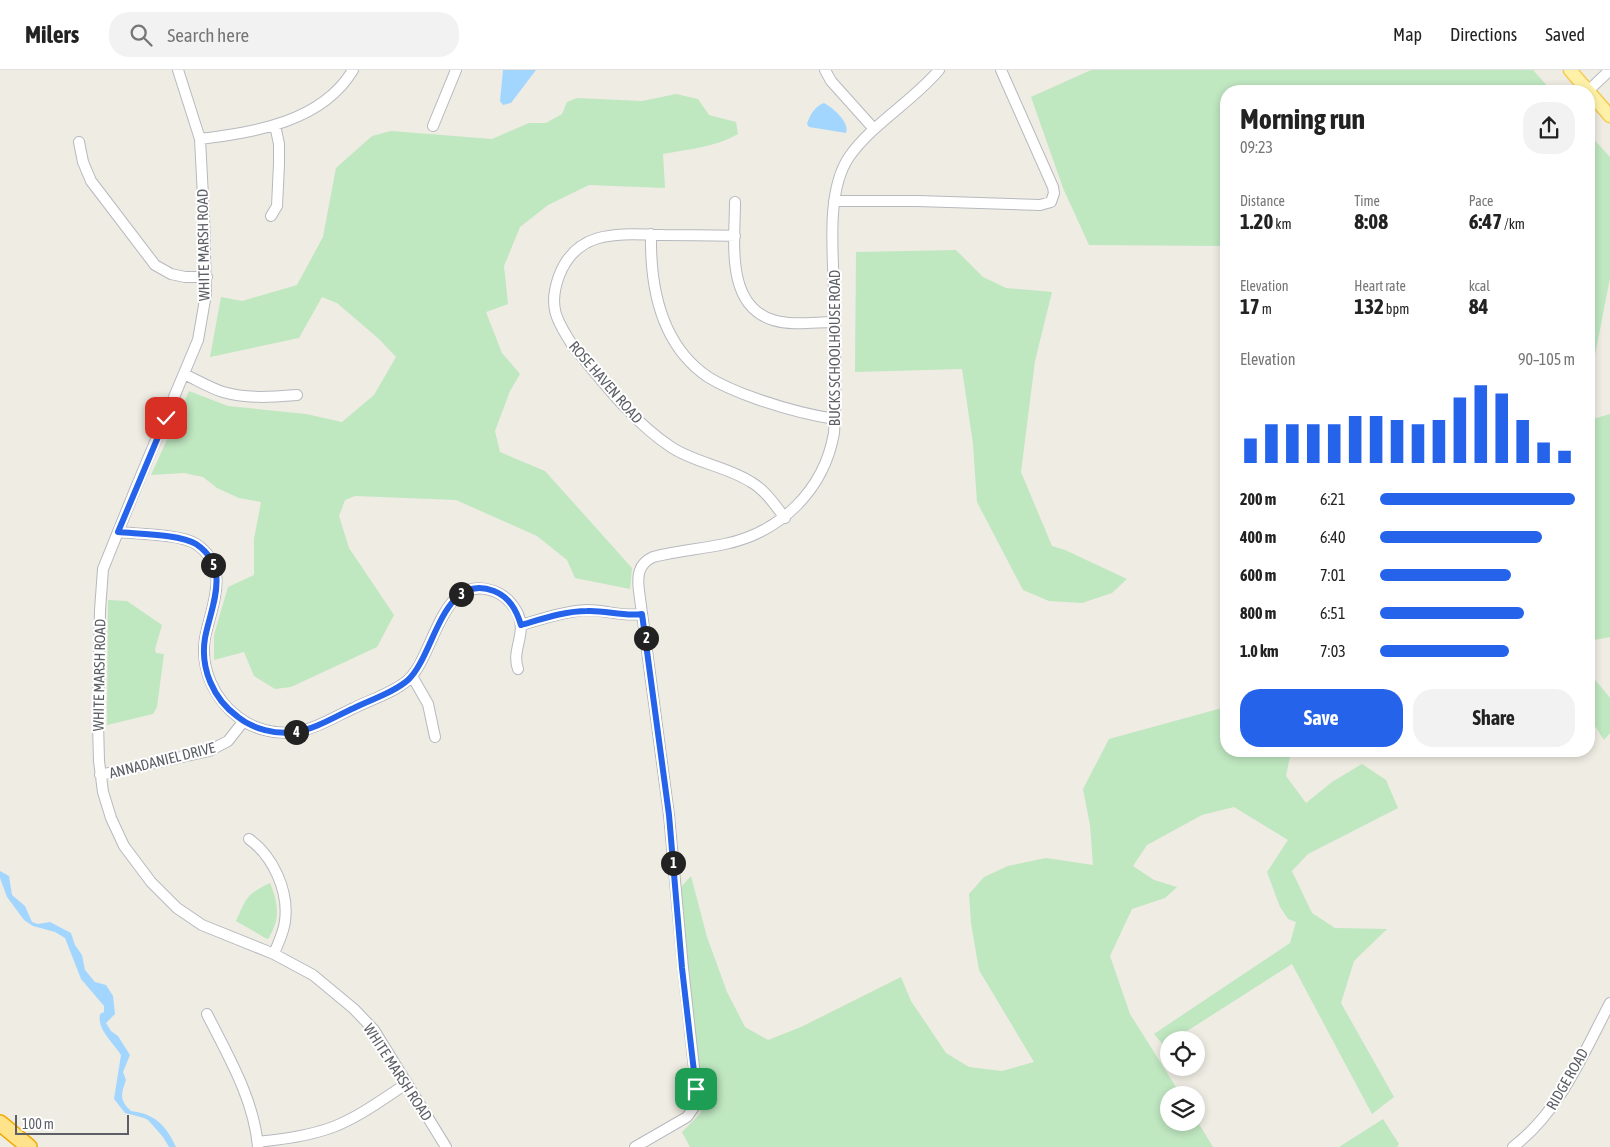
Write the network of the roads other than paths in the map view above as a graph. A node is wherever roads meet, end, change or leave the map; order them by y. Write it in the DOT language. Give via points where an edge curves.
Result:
graph roads {
  1 [pos="178,70"];
  2 [pos="353,70"];
  3 [pos="456,70"];
  4 [pos="825,70"];
  5 [pos="939,70"];
  6 [pos="1001,70"];
  7 [pos="1570,70"];
  8 [pos="1610,70"];
  9 [pos="1583,85"];
  10 [pos="1594,85"];
  11 [pos="1595,99"];
  12 [pos="1610,116"];
  13 [pos="275,124"];
  14 [pos="433,126"];
  15 [pos="874,129"];
  16 [pos="200,138"];
  17 [pos="79,142"];
  18 [pos="834,201"];
  19 [pos="735,202"];
  20 [pos="270,216"];
  21 [pos="651,234"];
  22 [pos="735,236"];
  23 [pos="206,277"];
  24 [pos="834,322"];
  25 [pos="184,374"];
  26 [pos="297,395"];
  27 [pos="835,419"];
  28 [pos="785,518"];
  29 [pos="118,532"];
  30 [pos="642,614"];
  31 [pos="521,625"];
  32 [pos="518,669"];
  33 [pos="412,676"];
  34 [pos="243,722"];
  35 [pos="435,737"];
  36 [pos="100,775"];
  37 [pos="249,839"];
  38 [pos="274,954"];
  39 [pos="1610,1003"];
  40 [pos="207,1014"];
  41 [pos="406,1084"];
  42 [pos="0,1123"];
  43 [pos="258,1144"];
  44 [pos="28,1147"];
  45 [pos="446,1147"];
  46 [pos="635,1147"];
  47 [pos="1513,1147"];
  1 -- 16 [label="street, WHITE MARSH ROAD"];
  2 -- 13 [label="street" via="345,83 317,107"];
  3 -- 14 [label="street"];
  4 -- 15 [label="street"];
  5 -- 15 [label="street, BUCKS SCHOOLHOUSE ROAD"];
  6 -- 18 [label="street" via="1053,187 1051,202 1040,205"];
  7 -- 9 [label="main road"];
  8 -- 10 [label="street"];
  11 -- 12 [label="main road"];
  13 -- 16 [label="street"];
  13 -- 20 [label="street" via="279,164 276,206"];
  15 -- 18 [label="street, BUCKS SCHOOLHOUSE ROAD" via="844,166"];
  16 -- 23 [label="street, WHITE MARSH ROAD"];
  17 -- 23 [label="street" via="82,162 91,181 155,266 171,274"];
  18 -- 24 [label="street, BUCKS SCHOOLHOUSE ROAD"];
  19 -- 22 [label="street"];
  21 -- 22 [label="street, ROSE HAVEN ROAD"];
  21 -- 27 [label="street" via="653,274 660,312 673,341 686,358 708,376 736,392 812,416"];
  21 -- 28 [label="street, ROSE HAVEN ROAD" via="608,235 585,243 576,250 562,267 555,287 554,310 558,320 573,346 653,435 688,457 752,482"];
  22 -- 24 [label="street" via="737,280 743,295 757,311 782,322"];
  23 -- 25 [label="street, WHITE MARSH ROAD" via="202,324"];
  24 -- 27 [label="street, BUCKS SCHOOLHOUSE ROAD"];
  25 -- 26 [label="street" via="222,392 244,396"];
  25 -- 29 [label="street, WHITE MARSH ROAD"];
  27 -- 28 [label="street, BUCKS SCHOOLHOUSE ROAD" via="832,444 818,479"];
  28 -- 30 [label="street, BUCKS SCHOOLHOUSE ROAD" via="742,540 649,558 639,571"];
  29 -- 34 [label="street" via="184,538 196,544 212,561 217,585 205,639 208,679 226,707"];
  29 -- 36 [label="street, WHITE MARSH ROAD" via="103,569 101,587"];
  30 -- 31 [label="street" via="586,610"];
  30 -- 46 [label="street, BUCKS SCHOOLHOUSE ROAD" via="669,815 697,1095 687,1117"];
  31 -- 32 [label="street" via="514,659"];
  31 -- 33 [label="street" via="518,614 504,596 488,589 463,593 445,610 426,654"];
  33 -- 34 [label="street" via="394,689 295,732 270,732"];
  33 -- 35 [label="street" via="428,704"];
  34 -- 36 [label="street, ANNADANIEL DRIVE" via="228,741 209,750"];
  36 -- 38 [label="street, WHITE MARSH ROAD" via="116,831 133,859 163,895 202,924"];
  37 -- 38 [label="street" via="268,856 284,898 285,924"];
  38 -- 41 [label="street, WHITE MARSH ROAD" via="313,975 364,1018"];
  39 -- 47 [label="street, RIDGE ROAD" via="1557,1099 1536,1127"];
  40 -- 43 [label="street" via="247,1098"];
  41 -- 43 [label="street" via="356,1116 332,1127"];
  41 -- 45 [label="street, WHITE MARSH ROAD"];
  42 -- 44 [label="highway"];
}
